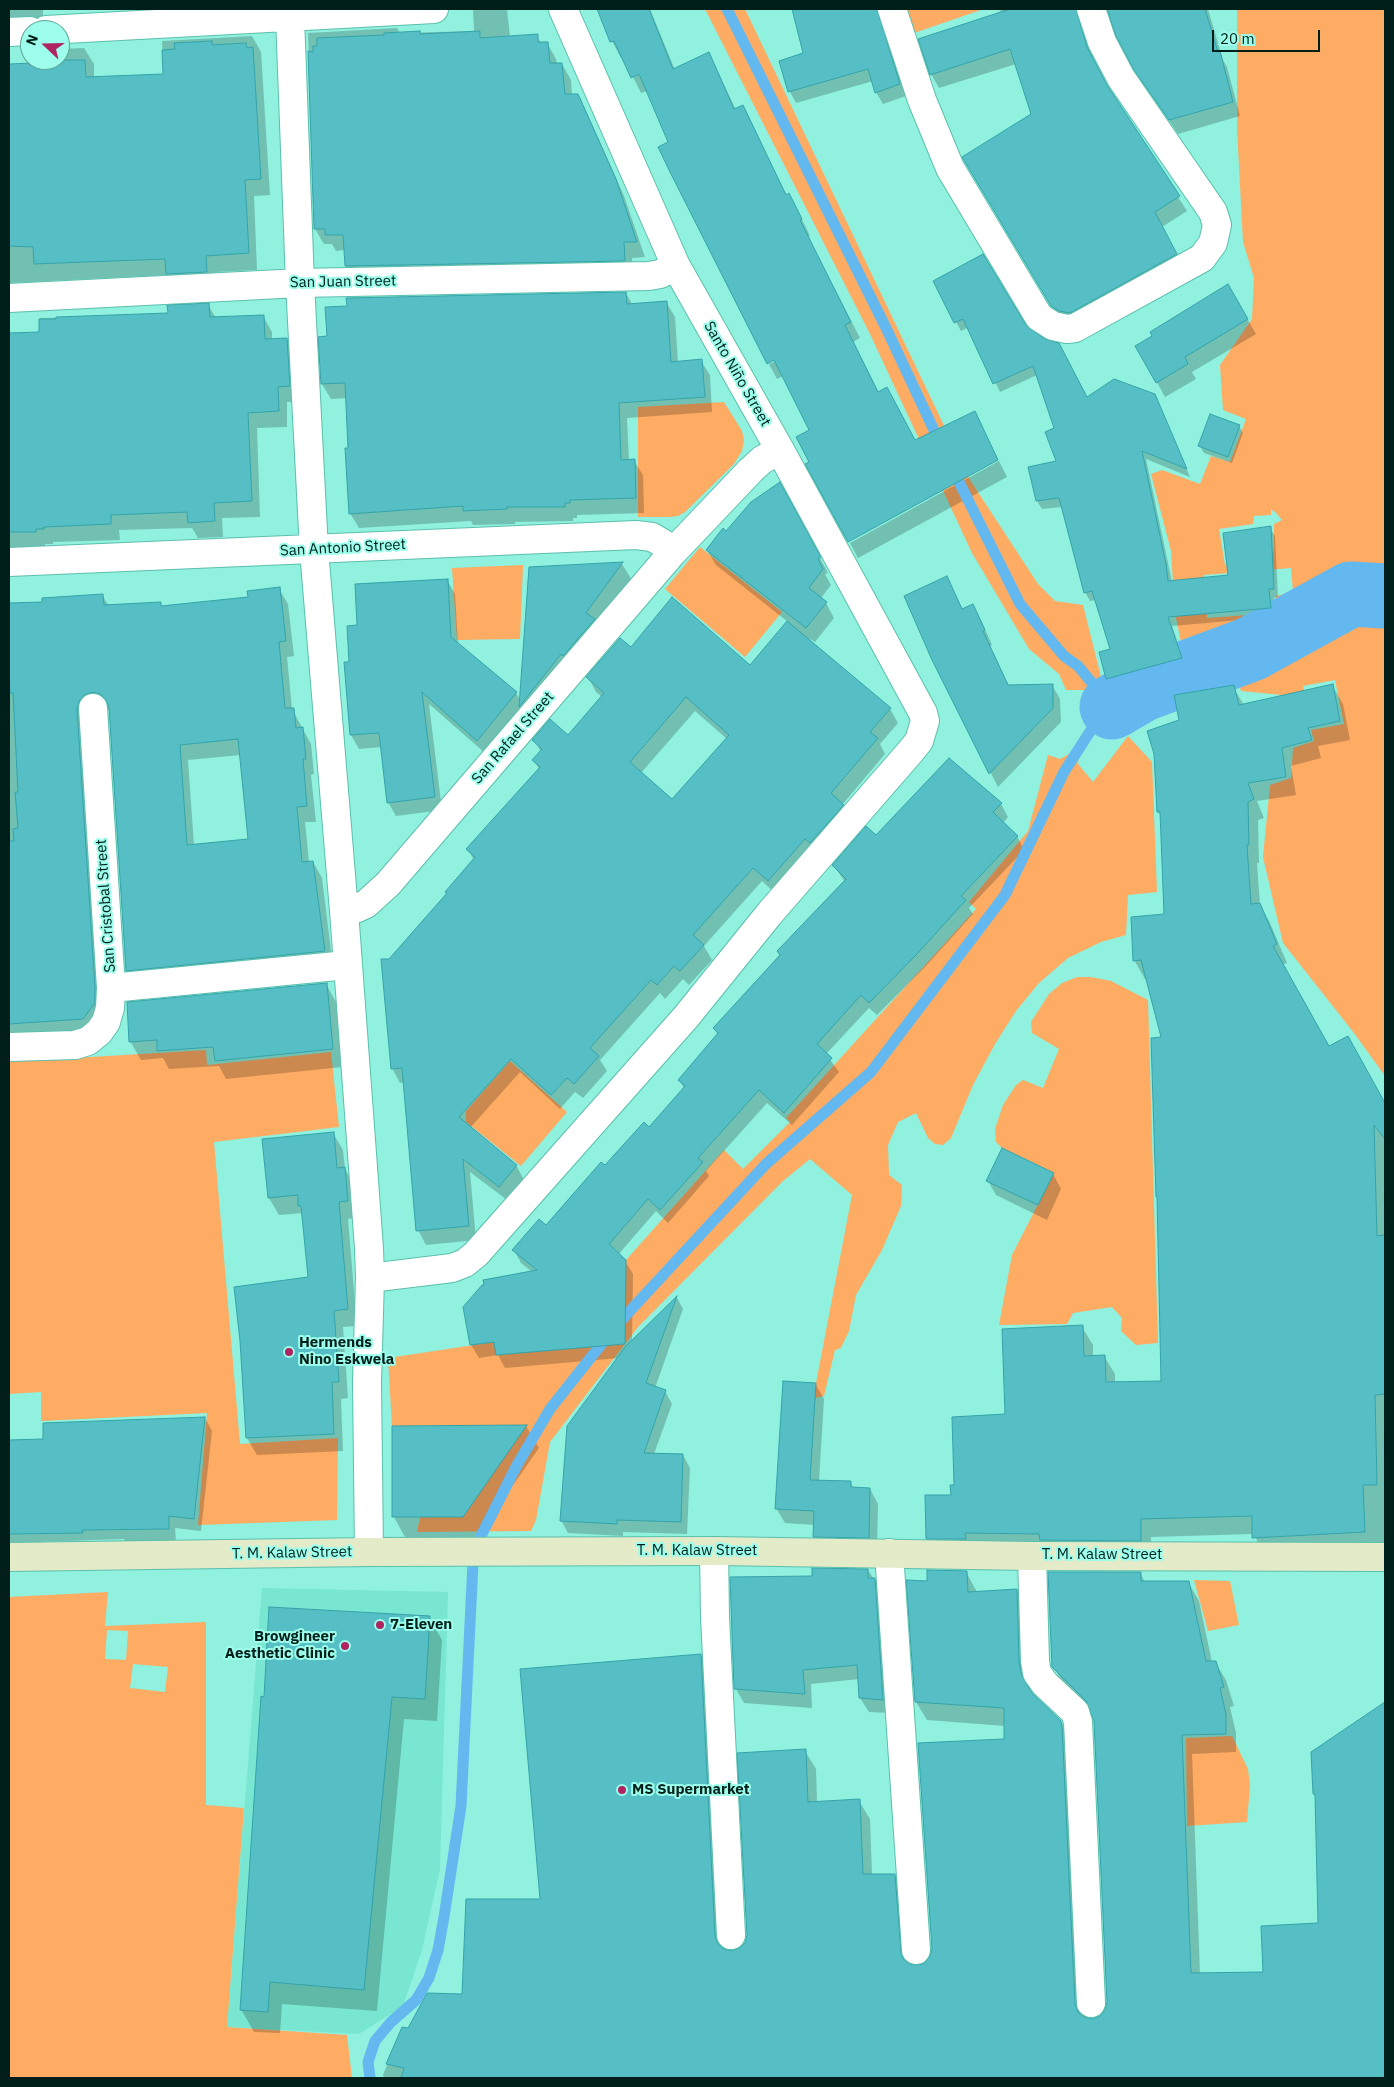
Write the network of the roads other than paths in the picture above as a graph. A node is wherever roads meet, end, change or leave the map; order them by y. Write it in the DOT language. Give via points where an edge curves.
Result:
graph roads {
  1 [pos="434,9"];
  2 [pos="563,9"];
  3 [pos="892,9"];
  4 [pos="1090,9"];
  5 [pos="290,17"];
  6 [pos="70,29"];
  7 [pos="676,266"];
  8 [pos="300,283"];
  9 [pos="9,298"];
  10 [pos="780,450"];
  11 [pos="314,550"];
  12 [pos="673,552"];
  13 [pos="9,562"];
  14 [pos="93,708"];
  15 [pos="344,911"];
  16 [pos="347,965"];
  17 [pos="111,988"];
  18 [pos="9,1047"];
  19 [pos="370,1278"];
  20 [pos="714,1550"];
  21 [pos="370,1552"];
  22 [pos="890,1553"];
  23 [pos="1032,1556"];
  24 [pos="9,1557"];
  25 [pos="1385,1557"];
  26 [pos="731,1935"];
  27 [pos="916,1950"];
  28 [pos="1092,2003"];
  1 -- 5 [label="street"];
  2 -- 7 [label="street, Santo Niño Street"];
  3 -- 4 [label="street" via="922,100 950,168 1039,317 1053,326 1075,328 1202,258 1213,243 1217,225 1214,212 1121,78 1102,42"];
  5 -- 6 [label="street"];
  5 -- 8 [label="street"];
  7 -- 8 [label="street, San Juan Street" via="649,276"];
  7 -- 10 [label="street, Santo Niño Street"];
  8 -- 9 [label="street, San Juan Street"];
  8 -- 11 [label="street"];
  10 -- 12 [label="street, San Rafael Street" via="751,470"];
  10 -- 19 [label="street, Santo Niño Street" via="922,713 925,721 919,741 686,1017 476,1254 452,1268"];
  11 -- 12 [label="street, San Antonio Street" via="636,535 652,537"];
  11 -- 13 [label="street, San Antonio Street"];
  11 -- 15 [label="street"];
  12 -- 15 [label="street, San Rafael Street" via="388,884 366,904"];
  14 -- 17 [label="street, San Cristobal Street"];
  15 -- 16 [label="street"];
  16 -- 17 [label="street, San Cristobal Street"];
  16 -- 19 [label="street"];
  17 -- 18 [label="street" via="106,1022 88,1041 75,1045"];
  19 -- 21 [label="street" via="367,1382"];
  20 -- 21 [label="street, T. M. Kalaw Street"];
  20 -- 22 [label="street, T. M. Kalaw Street"];
  20 -- 26 [label="street"];
  21 -- 24 [label="street, T. M. Kalaw Street"];
  22 -- 23 [label="street, T. M. Kalaw Street"];
  22 -- 27 [label="street"];
  23 -- 25 [label="street, T. M. Kalaw Street"];
  23 -- 28 [label="street" via="1038,1673 1075,1712 1078,1722"];
}
